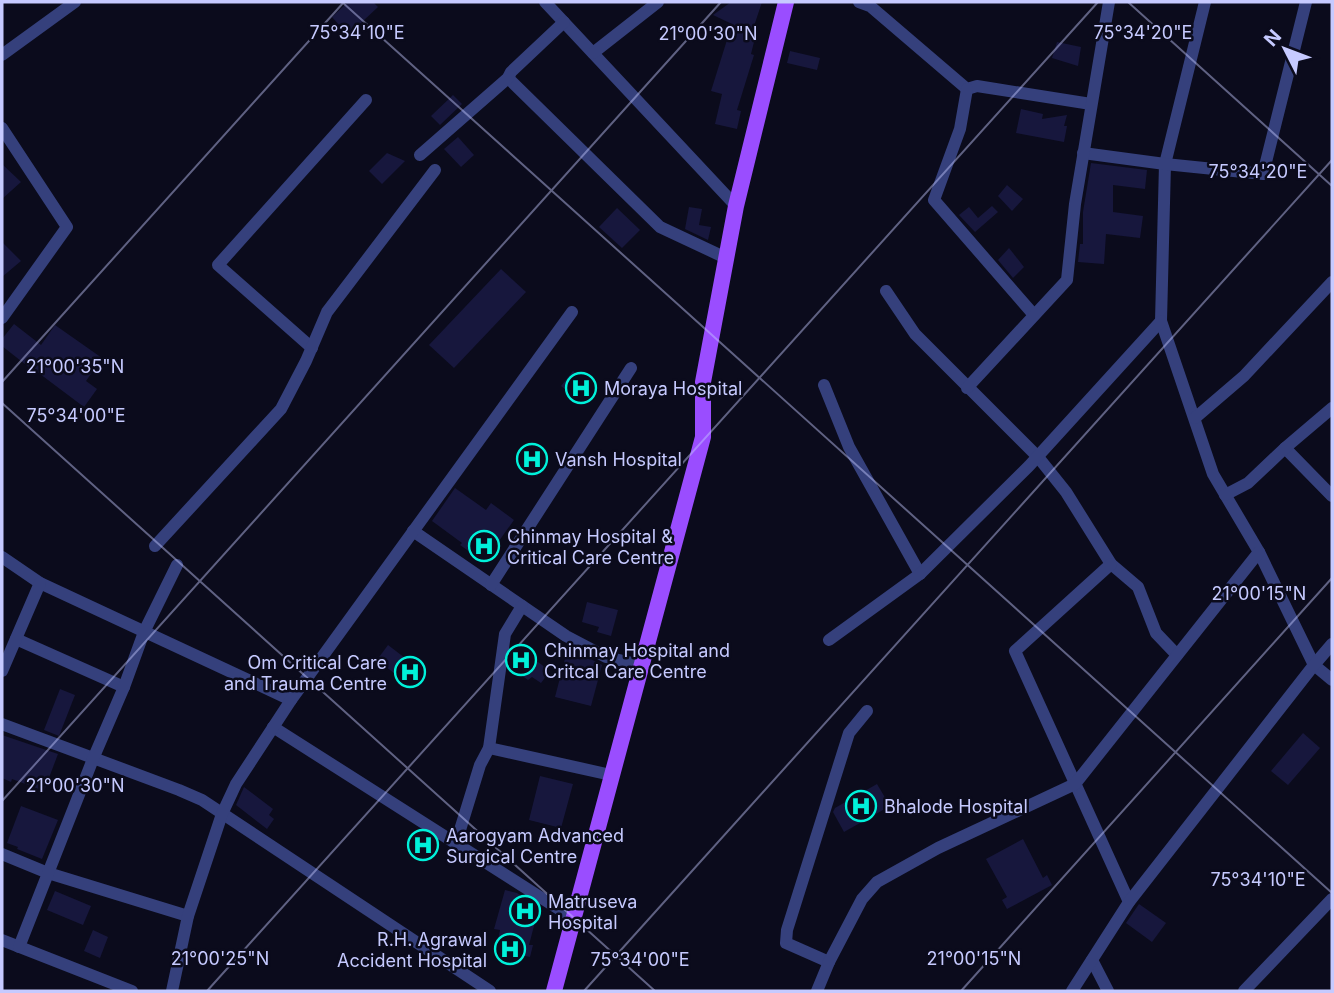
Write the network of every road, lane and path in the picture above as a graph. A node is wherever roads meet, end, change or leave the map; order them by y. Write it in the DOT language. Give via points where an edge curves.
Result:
graph roads {
  1 [pos="75,2"];
  2 [pos="545,2"];
  3 [pos="658,2"];
  4 [pos="786,2"];
  5 [pos="859,2"];
  6 [pos="1109,2"];
  7 [pos="1205,2"];
  8 [pos="1307,2"];
  9 [pos="564,22"];
  10 [pos="593,53"];
  11 [pos="2,55"];
  12 [pos="508,78"];
  13 [pos="967,89"];
  14 [pos="366,100"];
  15 [pos="1091,104"];
  16 [pos="2,128"];
  17 [pos="1083,153"];
  18 [pos="420,155"];
  19 [pos="1165,164"];
  20 [pos="435,170"];
  21 [pos="736,206"];
  22 [pos="726,258"];
  23 [pos="1332,282"];
  24 [pos="886,290"];
  25 [pos="572,312"];
  26 [pos="1034,315"];
  27 [pos="2,318"];
  28 [pos="1161,321"];
  29 [pos="312,348"];
  30 [pos="631,368"];
  31 [pos="824,385"];
  32 [pos="967,388"];
  33 [pos="1332,408"];
  34 [pos="1195,418"];
  35 [pos="1285,448"];
  36 [pos="1038,457"];
  37 [pos="1225,495"];
  38 [pos="1332,496"];
  39 [pos="413,531"];
  40 [pos="155,546"];
  41 [pos="1259,552"];
  42 [pos="2,557"];
  43 [pos="1111,564"];
  44 [pos="177,565"];
  45 [pos="920,573"];
  46 [pos="40,583"];
  47 [pos="491,585"];
  48 [pos="522,606"];
  49 [pos="144,632"];
  50 [pos="16,639"];
  51 [pos="829,640"];
  52 [pos="1332,644"];
  53 [pos="6,649"];
  54 [pos="1177,655"];
  55 [pos="1314,665"];
  56 [pos="641,666"];
  57 [pos="2,671"];
  58 [pos="1332,680"];
  59 [pos="124,687"];
  60 [pos="291,700"];
  61 [pos="867,711"];
  62 [pos="2,724"];
  63 [pos="273,727"];
  64 [pos="489,748"];
  65 [pos="93,759"];
  66 [pos="611,775"];
  67 [pos="1075,784"];
  68 [pos="222,814"];
  69 [pos="456,843"];
  70 [pos="2,854"];
  71 [pos="48,873"];
  72 [pos="1332,899"];
  73 [pos="1129,902"];
  74 [pos="188,916"];
  75 [pos="573,918"];
  76 [pos="2,940"];
  77 [pos="19,947"];
  78 [pos="1092,960"];
  79 [pos="829,962"];
  80 [pos="132,991"];
  81 [pos="172,991"];
  82 [pos="490,991"];
  83 [pos="554,991"];
  84 [pos="817,991"];
  85 [pos="1072,991"];
  86 [pos="1108,991"];
  87 [pos="1244,991"];
  1 -- 11 [label="street"];
  2 -- 9 [label="street"];
  3 -- 10 [label="street"];
  4 -- 21 [label="main road"];
  5 -- 13 [label="street" via="870,6"];
  6 -- 15 [label="street"];
  7 -- 19 [label="street"];
  8 -- 19 [label="street" via="1263,174"];
  9 -- 10 [label="street"];
  9 -- 12 [label="street"];
  10 -- 21 [label="street"];
  12 -- 18 [label="street"];
  12 -- 22 [label="street" via="660,227"];
  13 -- 15 [label="street" via="977,86"];
  13 -- 26 [label="street" via="960,130 934,200"];
  14 -- 29 [label="street" via="218,265"];
  15 -- 17 [label="street"];
  16 -- 27 [label="street" via="67,227"];
  17 -- 19 [label="street"];
  17 -- 26 [label="street" via="1067,280"];
  19 -- 28 [label="street"];
  20 -- 29 [label="street" via="327,312"];
  21 -- 22 [label="main road"];
  22 -- 56 [label="main road" via="703,382 702,437"];
  23 -- 34 [label="street" via="1244,376"];
  24 -- 32 [label="street" via="915,334"];
  25 -- 39 [label="street"];
  26 -- 32 [label="street"];
  28 -- 34 [label="street"];
  28 -- 36 [label="street"];
  29 -- 40 [label="street" via="281,409"];
  30 -- 47 [label="street"];
  31 -- 45 [label="street" via="849,447"];
  32 -- 36 [label="street"];
  33 -- 35 [label="street"];
  34 -- 37 [label="street" via="1213,474"];
  35 -- 37 [label="street" via="1248,483"];
  35 -- 38 [label="street"];
  36 -- 43 [label="street"];
  36 -- 45 [label="street"];
  37 -- 41 [label="street"];
  39 -- 47 [label="street"];
  39 -- 60 [label="street"];
  41 -- 54 [label="street"];
  41 -- 55 [label="street"];
  42 -- 46 [label="street"];
  43 -- 54 [label="street" via="1139,587 1156,633"];
  43 -- 67 [label="street" via="1015,651"];
  44 -- 49 [label="street"];
  45 -- 51 [label="street"];
  46 -- 49 [label="street"];
  46 -- 50 [label="street"];
  47 -- 48 [label="street"];
  48 -- 56 [label="street" via="606,657"];
  48 -- 64 [label="street" via="505,634"];
  49 -- 59 [label="street"];
  49 -- 60 [label="street"];
  50 -- 53 [label="street"];
  50 -- 59 [label="street"];
  52 -- 55 [label="street"];
  53 -- 57 [label="street"];
  54 -- 67 [label="street"];
  55 -- 58 [label="street"];
  55 -- 73 [label="street"];
  56 -- 66 [label="main road"];
  59 -- 65 [label="street"];
  60 -- 63 [label="street"];
  61 -- 79 [label="street" via="849,733 787,929 786,943"];
  62 -- 65 [label="street"];
  63 -- 68 [label="street"];
  63 -- 69 [label="street"];
  64 -- 66 [label="street"];
  64 -- 69 [label="street"];
  65 -- 68 [label="street" via="179,790"];
  65 -- 71 [label="street"];
  66 -- 75 [label="main road"];
  67 -- 73 [label="street"];
  67 -- 79 [label="street" via="877,882"];
  68 -- 74 [label="street"];
  68 -- 82 [label="street"];
  69 -- 75 [label="street"];
  70 -- 71 [label="street"];
  71 -- 74 [label="street"];
  71 -- 77 [label="street"];
  72 -- 87 [label="street"];
  73 -- 78 [label="street"];
  74 -- 81 [label="street"];
  75 -- 83 [label="main road"];
  76 -- 77 [label="street"];
  77 -- 80 [label="street"];
  78 -- 85 [label="street"];
  78 -- 86 [label="street"];
  79 -- 84 [label="street"];
}
